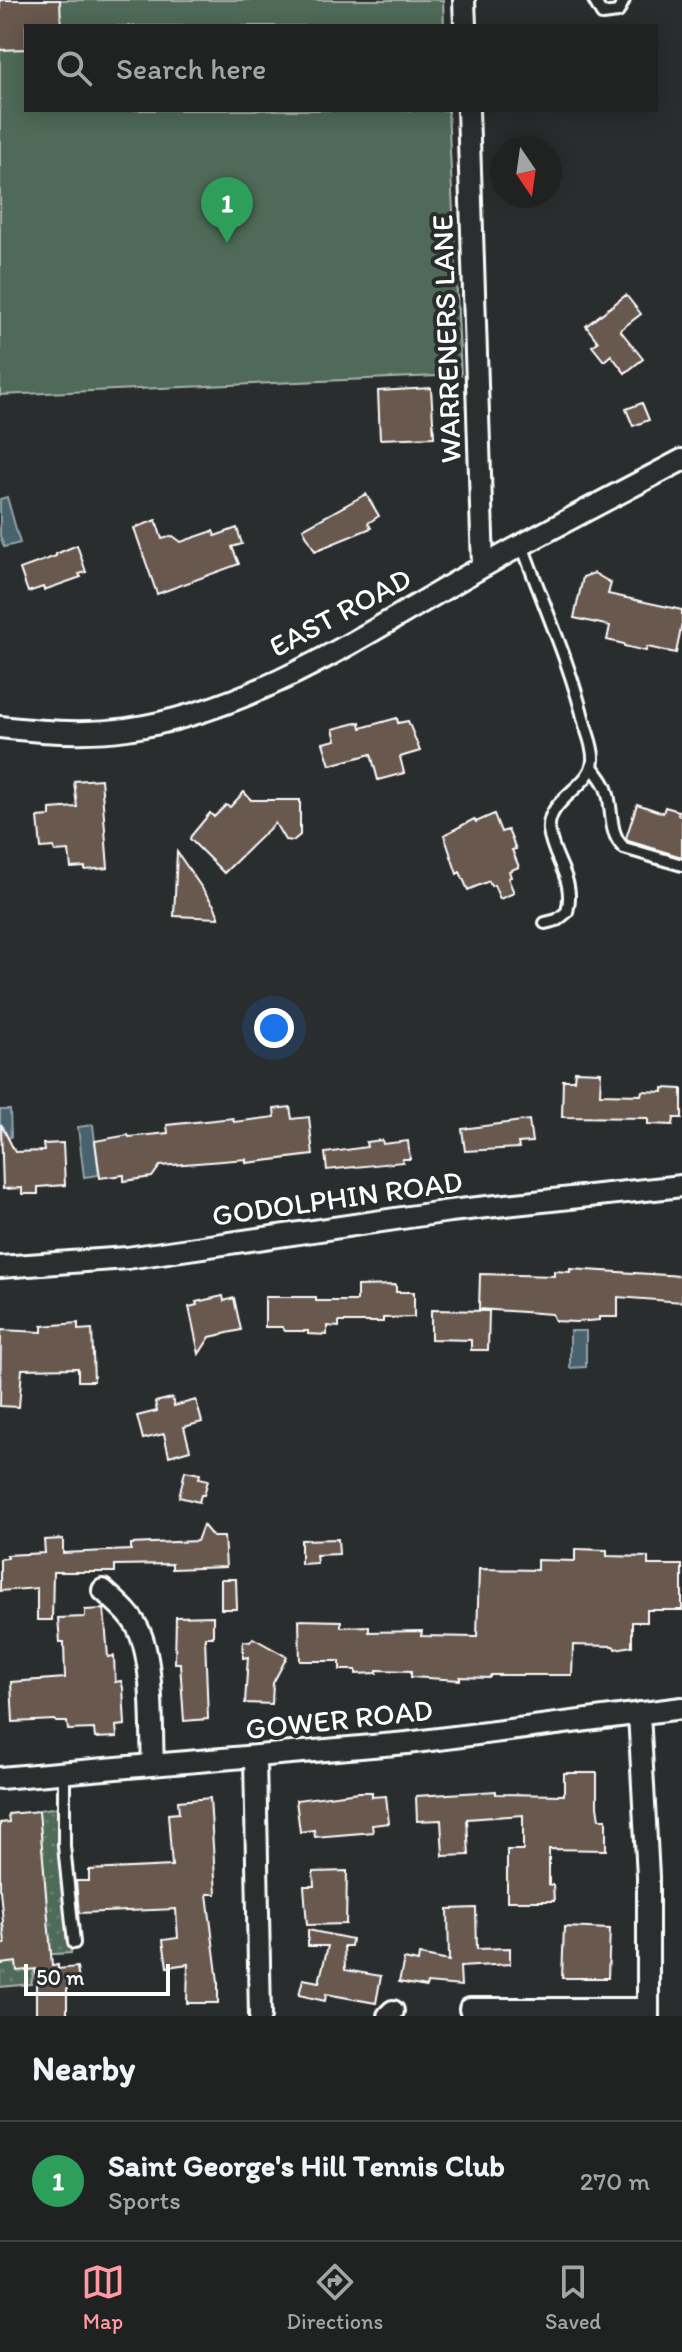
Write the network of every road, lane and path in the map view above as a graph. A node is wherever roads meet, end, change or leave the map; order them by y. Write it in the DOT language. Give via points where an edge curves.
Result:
graph roads {
  1 [pos="464,0"];
  2 [pos="594,0"];
  3 [pos="624,0"];
  4 [pos="465,24"];
  5 [pos="468,112"];
  6 [pos="682,460"];
  7 [pos="522,545"];
  8 [pos="483,566"];
  9 [pos="0,727"];
  10 [pos="592,767"];
  11 [pos="682,865"];
  12 [pos="545,923"];
  13 [pos="682,1186"];
  14 [pos="0,1267"];
  15 [pos="103,1590"];
  16 [pos="682,1708"];
  17 [pos="639,1713"];
  18 [pos="255,1758"];
  19 [pos="153,1765"];
  20 [pos="64,1774"];
  21 [pos="0,1778"];
  22 [pos="74,1943"];
  23 [pos="470,2009"];
  24 [pos="648,2013"];
  25 [pos="260,2016"];
  1 -- 4 [label="street"];
  2 -- 3 [label="lane" via="602,14 613,14"];
  5 -- 8 [label="street, WARRENERS LANE"];
  6 -- 7 [label="street, EAST ROAD"];
  7 -- 8 [label="street, EAST ROAD"];
  7 -- 10 [label="lane" via="579,701"];
  8 -- 9 [label="street, EAST ROAD" via="288,676 195,712 128,729 79,733"];
  10 -- 11 [label="lane" via="606,787 618,843"];
  10 -- 12 [label="lane" via="552,817 549,829 571,892 567,912"];
  13 -- 14 [label="street, GODOLPHIN ROAD" via="450,1211 127,1258"];
  15 -- 19 [label="street" via="129,1613 141,1633 148,1664"];
  16 -- 17 [label="street, GOWER ROAD"];
  17 -- 18 [label="street, GOWER ROAD"];
  17 -- 24 [label="street" via="648,1877"];
  18 -- 19 [label="street, GOWER ROAD"];
  18 -- 25 [label="street"];
  19 -- 20 [label="street, GOWER ROAD"];
  20 -- 21 [label="street, GOWER ROAD"];
  20 -- 22 [label="lane" via="64,1846"];
  23 -- 24 [label="street"];
}
